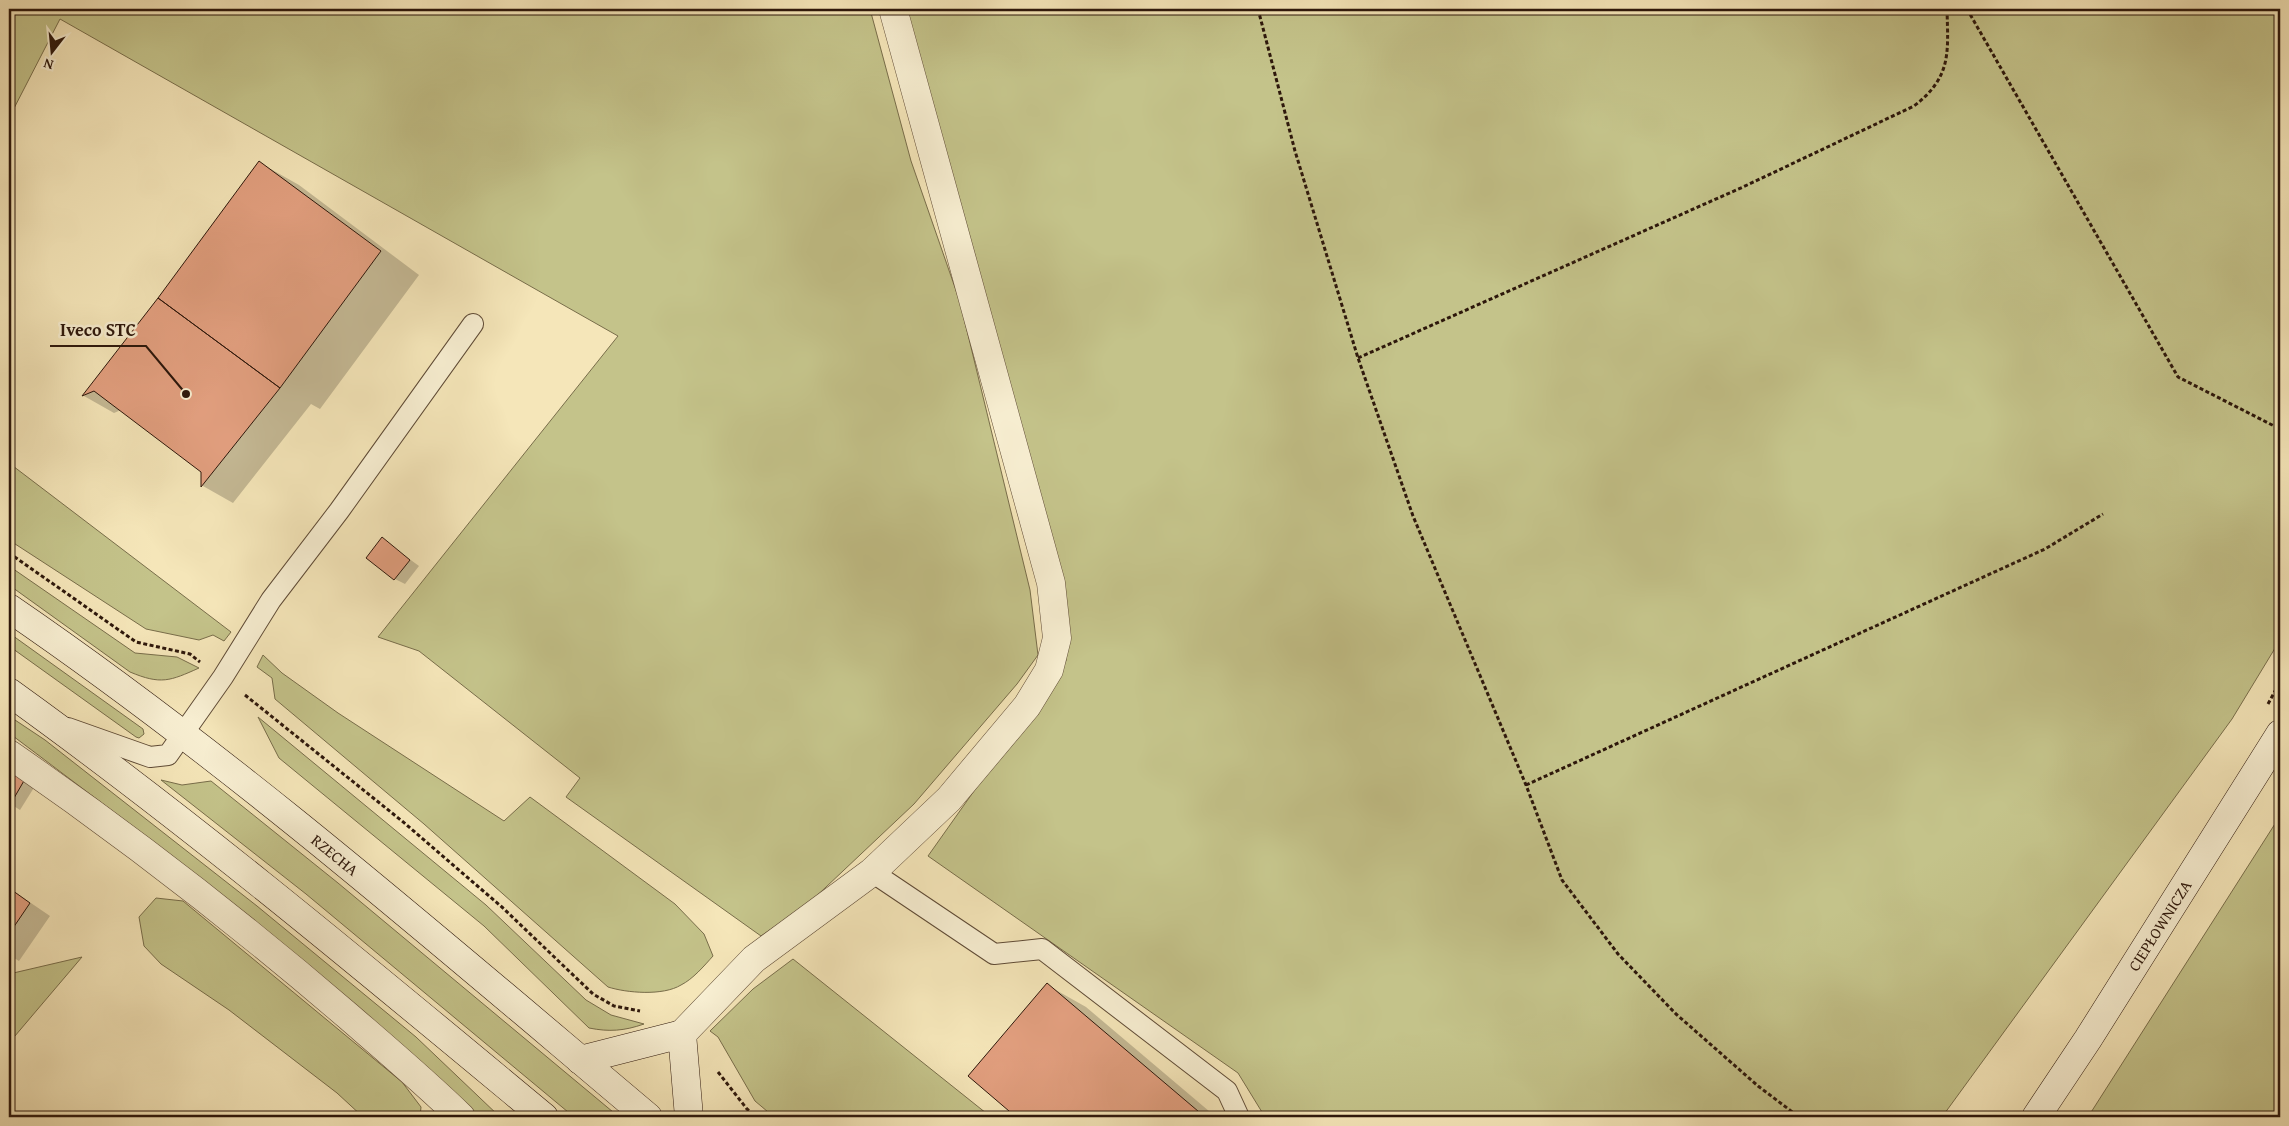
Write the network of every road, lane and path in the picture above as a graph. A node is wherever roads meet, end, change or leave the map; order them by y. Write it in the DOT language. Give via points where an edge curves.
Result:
graph roads {
  1 [pos="894,9"];
  2 [pos="1258,9"];
  3 [pos="1947,9"];
  4 [pos="1967,9"];
  5 [pos="473,324"];
  6 [pos="1358,358"];
  7 [pos="2280,429"];
  8 [pos="2103,514"];
  9 [pos="9,552"];
  10 [pos="9,608"];
  11 [pos="222,677"];
  12 [pos="9,692"];
  13 [pos="50,721"];
  14 [pos="2280,734"];
  15 [pos="183,735"];
  16 [pos="9,754"];
  17 [pos="1526,785"];
  18 [pos="872,872"];
  19 [pos="682,1034"];
  20 [pos="580,1060"];
  21 [pos="461,1117"];
  22 [pos="544,1117"];
  23 [pos="648,1117"];
  24 [pos="689,1117"];
  25 [pos="757,1117"];
  26 [pos="1239,1117"];
  27 [pos="1799,1117"];
  28 [pos="2036,1117"];
  1 -- 18 [label="main road" via="1052,583 1057,638 1049,670 1028,706 949,799"];
  2 -- 6 [label="path" via="1295,151"];
  3 -- 6 [label="path" via="1948,57 1939,80 1914,106 1743,188"];
  4 -- 7 [label="path" via="2178,377"];
  5 -- 11 [label="lane" via="272,600"];
  6 -- 17 [label="path" via="1413,516"];
  8 -- 17 [label="path" via="2045,549"];
  9 -- 11 [label="path" via="136,642 190,654"];
  10 -- 15 [label="main road, RZECHA"];
  11 -- 15 [label="lane"];
  11 -- 19 [label="path" via="402,821 503,908 593,994 614,1006 639,1011"];
  12 -- 13 [label="main road"];
  13 -- 15 [label="lane" via="150,757 168,755"];
  13 -- 22 [label="main road" via="342,948"];
  14 -- 28 [label="main road, CIEPŁOWNICZA"];
  15 -- 20 [label="main road, RZECHA" via="258,793"];
  16 -- 21 [label="main road" via="98,817 250,935 374,1038"];
  17 -- 27 [label="path" via="1562,880 1618,954 1676,1014 1758,1086"];
  18 -- 19 [label="main road" via="754,959"];
  18 -- 26 [label="lane" via="994,954 1042,949 1227,1092"];
  19 -- 20 [label="main road"];
  19 -- 24 [label="main road"];
  19 -- 25 [label="path"];
  20 -- 23 [label="main road, RZECHA"];
}
